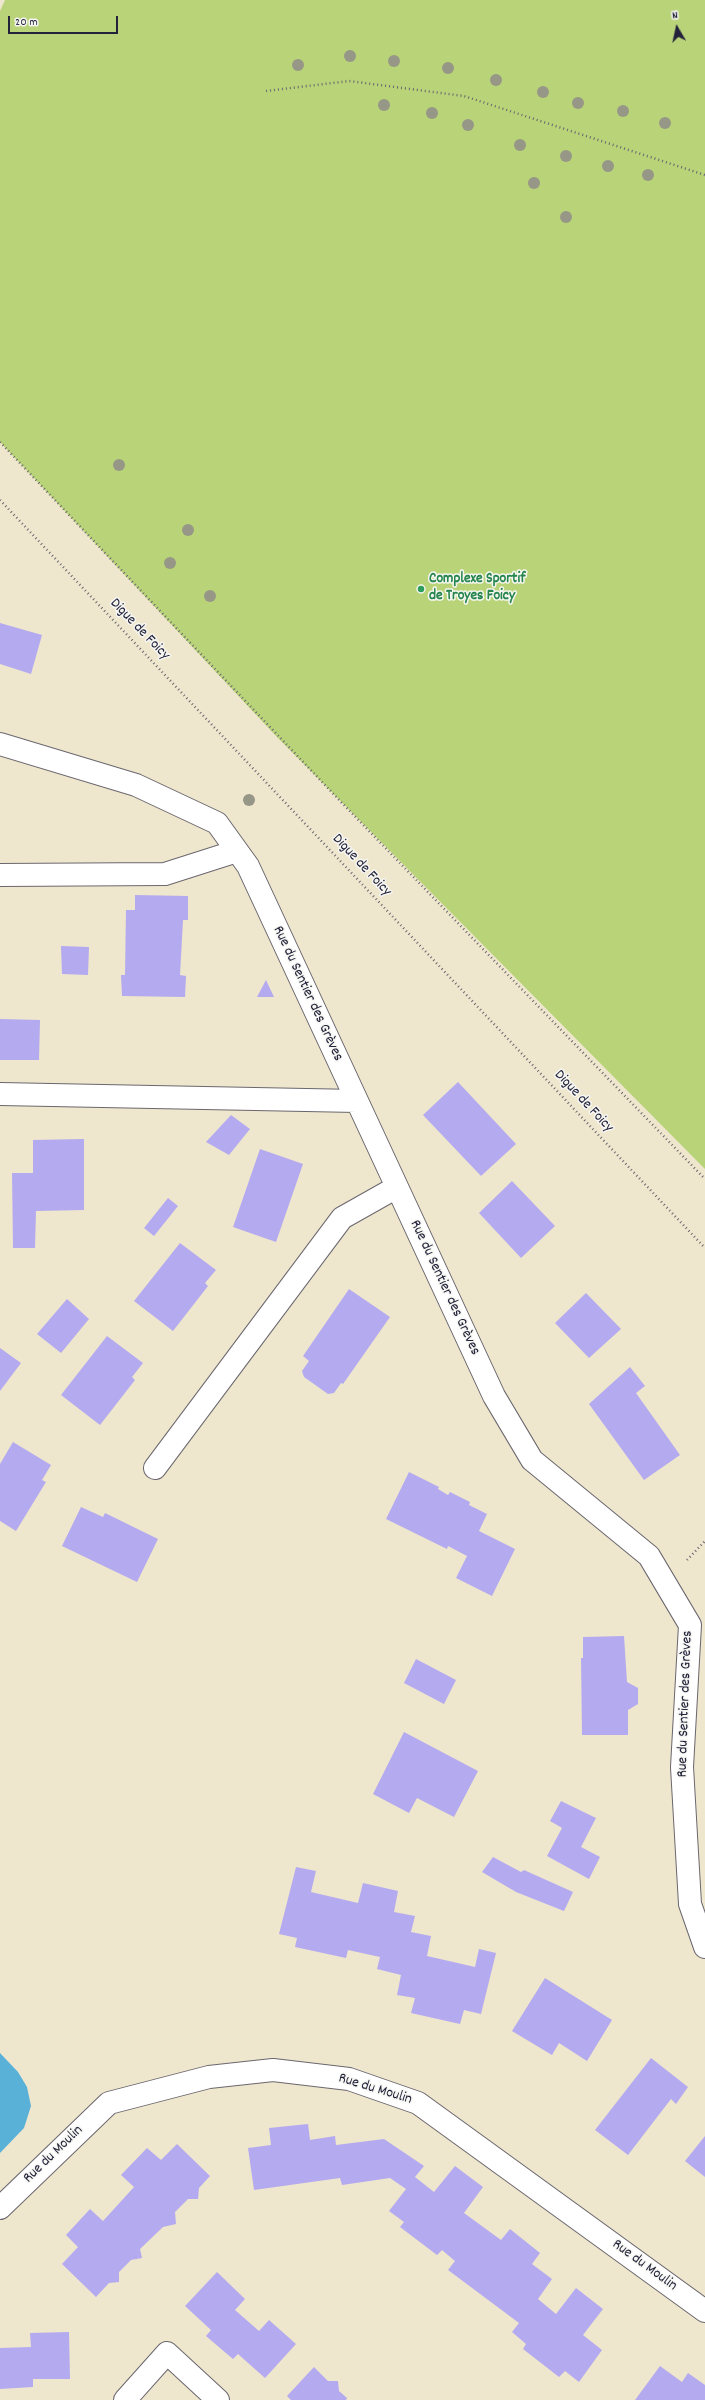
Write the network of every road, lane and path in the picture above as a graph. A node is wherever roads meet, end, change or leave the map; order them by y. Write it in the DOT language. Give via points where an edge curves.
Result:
graph roads {
  1 [pos="266,91"];
  2 [pos="705,175"];
  3 [pos="0,442"];
  4 [pos="0,500"];
  5 [pos="0,744"];
  6 [pos="237,851"];
  7 [pos="0,875"];
  8 [pos="0,1094"];
  9 [pos="357,1101"];
  10 [pos="705,1179"];
  11 [pos="397,1187"];
  12 [pos="705,1248"];
  13 [pos="155,1468"];
  14 [pos="705,1947"];
  15 [pos="0,2208"];
  16 [pos="705,2311"];
  17 [pos="125,2400"];
  18 [pos="218,2400"];
  1 -- 2 [label="path" via="349,81 464,96"];
  3 -- 10 [label="path" via="342,803"];
  4 -- 12 [label="path, Digue de Foicy"];
  5 -- 6 [label="street, Rue du Sentier des Grèves" via="136,785 217,823"];
  6 -- 7 [label="street" via="165,874"];
  6 -- 9 [label="street, Rue du Sentier des Grèves" via="248,866"];
  8 -- 9 [label="street"];
  9 -- 11 [label="street, Rue du Sentier des Grèves"];
  11 -- 13 [label="street" via="342,1218"];
  11 -- 14 [label="street, Rue du Sentier des Grèves" via="494,1396 532,1460 649,1556 690,1625 682,1767 690,1904"];
  15 -- 16 [label="street, Rue du Moulin" via="108,2103 209,2077 274,2070 349,2079 418,2103"];
  17 -- 18 [label="street" via="167,2353"];
}
